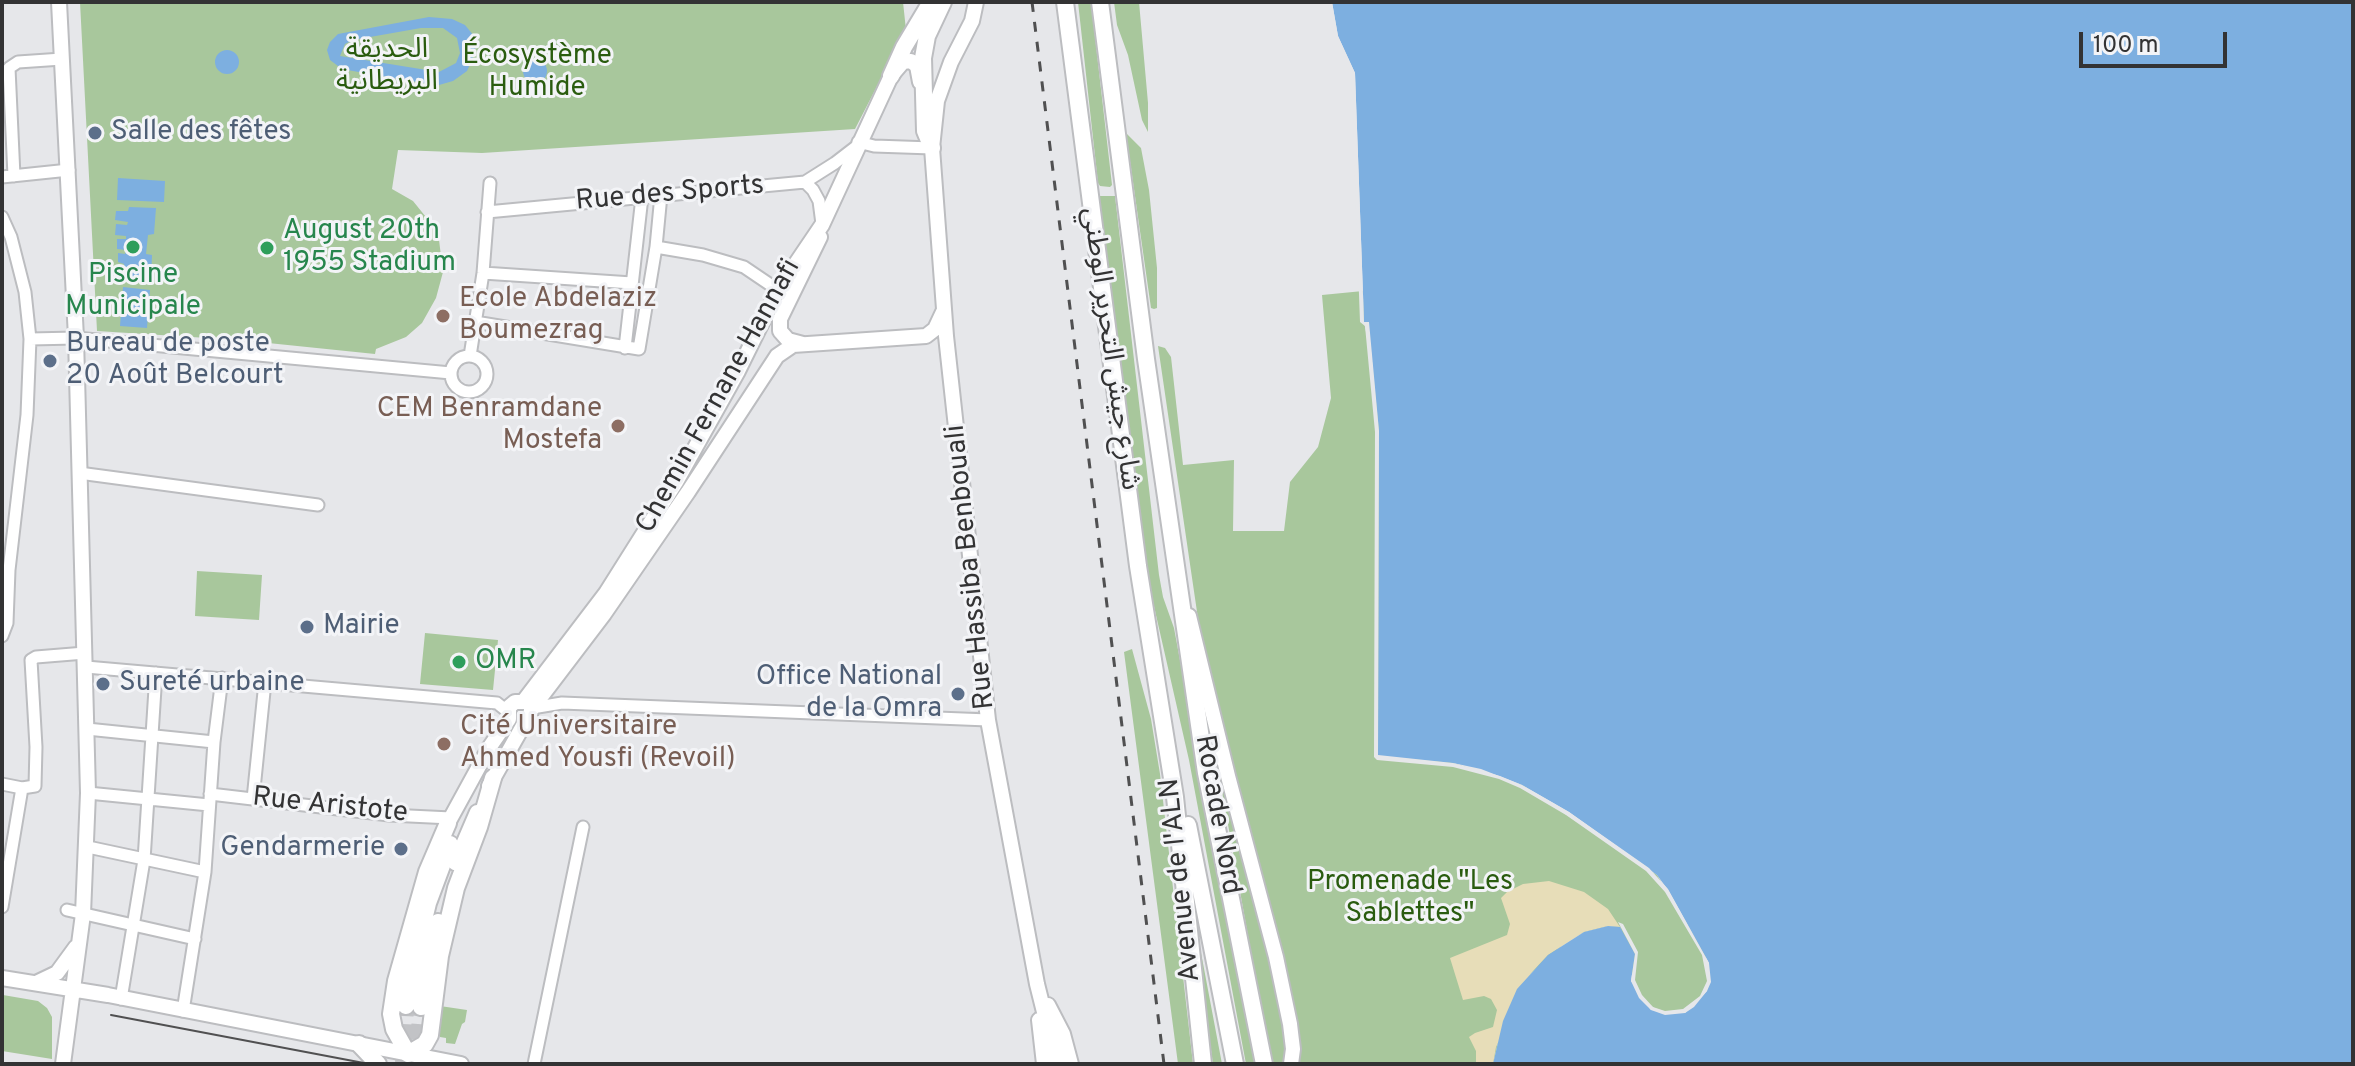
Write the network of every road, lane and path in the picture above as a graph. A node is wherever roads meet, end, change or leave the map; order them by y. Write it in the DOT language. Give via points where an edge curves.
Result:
graph roads {
  1 [pos="59,2"];
  2 [pos="931,2"];
  3 [pos="943,2"];
  4 [pos="976,2"];
  5 [pos="1065,2"];
  6 [pos="1100,2"];
  7 [pos="62,59"];
  8 [pos="891,76"];
  9 [pos="923,87"];
  10 [pos="858,144"];
  11 [pos="932,148"];
  12 [pos="69,170"];
  13 [pos="8,176"];
  14 [pos="805,182"];
  15 [pos="490,183"];
  16 [pos="661,195"];
  17 [pos="642,197"];
  18 [pos="487,212"];
  19 [pos="2,217"];
  20 [pos="822,225"];
  21 [pos="656,247"];
  22 [pos="483,273"];
  23 [pos="632,283"];
  24 [pos="778,290"];
  25 [pos="944,309"];
  26 [pos="475,322"];
  27 [pos="76,338"];
  28 [pos="30,339"];
  29 [pos="803,344"];
  30 [pos="625,348"];
  31 [pos="470,356"];
  32 [pos="451,373"];
  33 [pos="79,473"];
  34 [pos="318,505"];
  35 [pos="1177,565"];
  36 [pos="2,636"];
  37 [pos="86,660"];
  38 [pos="156,673"];
  39 [pos="222,678"];
  40 [pos="265,682"];
  41 [pos="1159,695"];
  42 [pos="527,711"];
  43 [pos="508,715"];
  44 [pos="988,720"];
  45 [pos="87,729"];
  46 [pos="153,737"];
  47 [pos="214,742"];
  48 [pos="493,778"];
  49 [pos="2,784"];
  50 [pos="22,788"];
  51 [pos="88,793"];
  52 [pos="148,799"];
  53 [pos="209,799"];
  54 [pos="253,799"];
  55 [pos="450,820"];
  56 [pos="583,827"];
  57 [pos="88,847"];
  58 [pos="144,860"];
  59 [pos="455,863"];
  60 [pos="205,872"];
  61 [pos="2,907"];
  62 [pos="67,910"];
  63 [pos="83,914"];
  64 [pos="134,927"];
  65 [pos="195,939"];
  66 [pos="79,942"];
  67 [pos="2,978"];
  68 [pos="36,983"];
  69 [pos="1037,984"];
  70 [pos="72,990"];
  71 [pos="121,999"];
  72 [pos="183,1011"];
  73 [pos="359,1044"];
  74 [pos="408,1054"];
  75 [pos="63,1064"];
  76 [pos="378,1064"];
  77 [pos="461,1064"];
  78 [pos="534,1064"];
  79 [pos="1044,1064"];
  80 [pos="1057,1064"];
  81 [pos="1071,1064"];
  82 [pos="1203,1064"];
  83 [pos="1235,1064"];
  84 [pos="1264,1064"];
  85 [pos="1291,1064"];
  1 -- 7 [label="main road"];
  2 -- 8 [label="highway"];
  3 -- 9 [label="highway" via="924,47"];
  4 -- 11 [label="main road, Rue Hassiba Benbouali" via="937,101"];
  5 -- 41 [label="highway, شارع جيش التحرير الوطني" via="1121,446"];
  6 -- 35 [label="highway, شارع جيش التحرير الوطني"];
  7 -- 12 [label="main road"];
  7 -- 13 [label="street" via="18,62 9,68"];
  8 -- 9 [label="main road" via="911,61"];
  8 -- 10 [label="main road, Chemin Fernane Hannafi"];
  9 -- 11 [label="highway" via="925,131"];
  10 -- 11 [label="street"];
  10 -- 14 [label="street"];
  10 -- 20 [label="main road, Chemin Fernane Hannafi"];
  11 -- 25 [label="main road, Rue Hassiba Benbouali"];
  12 -- 13 [label="street"];
  12 -- 27 [label="main road"];
  14 -- 16 [label="street, Rue des Sports"];
  14 -- 20 [label="street, Rue des Sports" via="821,207"];
  15 -- 18 [label="street"];
  16 -- 17 [label="street, Rue des Sports"];
  16 -- 21 [label="street"];
  17 -- 18 [label="street, Rue des Sports"];
  17 -- 23 [label="street"];
  18 -- 22 [label="street"];
  19 -- 28 [label="street" via="25,292"];
  20 -- 24 [label="main road, Chemin Fernane Hannafi"];
  20 -- 29 [label="main road" via="780,319 780,331 788,340"];
  21 -- 24 [label="street" via="744,267"];
  21 -- 30 [label="street" via="641,347"];
  22 -- 23 [label="street"];
  22 -- 26 [label="street"];
  23 -- 30 [label="street"];
  24 -- 42 [label="main road, Chemin Fernane Hannafi" via="676,482"];
  25 -- 29 [label="main road, Chemin Fernane Hannafi" via="926,336"];
  25 -- 44 [label="main road, Rue Hassiba Benbouali"];
  26 -- 30 [label="street"];
  26 -- 31 [label="street"];
  27 -- 28 [label="street"];
  27 -- 32 [label="street"];
  27 -- 33 [label="main road"];
  28 -- 36 [label="street" via="27,415"];
  29 -- 42 [label="main road, Chemin Fernane Hannafi" via="777,356 604,614"];
  31 -- 32 [label="street" via="456,361"];
  31 -- 32 [label="street" via="487,369 481,388 463,391"];
  33 -- 34 [label="street"];
  33 -- 37 [label="main road"];
  35 -- 84 [label="highway, Rocade Nord" via="1206,773"];
  35 -- 85 [label="main road" via="1276,957 1290,1024"];
  37 -- 38 [label="street"];
  37 -- 45 [label="main road"];
  37 -- 50 [label="street" via="31,660 36,780 35,786"];
  38 -- 39 [label="street"];
  38 -- 46 [label="street"];
  39 -- 40 [label="street"];
  39 -- 47 [label="street"];
  40 -- 43 [label="street" via="497,703"];
  40 -- 54 [label="street"];
  41 -- 82 [label="highway, Avenue de l'ALN"];
  41 -- 83 [label="highway, Rocade Nord" via="1170,722"];
  42 -- 43 [label="main road" via="515,702"];
  42 -- 43 [label="main road" via="517,725"];
  42 -- 44 [label="street" via="562,703"];
  42 -- 48 [label="main road"];
  43 -- 55 [label="main road"];
  44 -- 69 [label="main road, Rue Hassiba Benbouali"];
  45 -- 46 [label="street"];
  45 -- 51 [label="main road"];
  46 -- 47 [label="street"];
  46 -- 52 [label="street"];
  47 -- 53 [label="street"];
  48 -- 59 [label="main road"];
  48 -- 74 [label="highway" via="456,888 430,1035"];
  49 -- 50 [label="street"];
  50 -- 61 [label="street"];
  51 -- 52 [label="street, Rue Aristote"];
  51 -- 57 [label="main road"];
  52 -- 53 [label="street, Rue Aristote"];
  52 -- 58 [label="street"];
  53 -- 54 [label="street, Rue Aristote"];
  53 -- 60 [label="street"];
  54 -- 55 [label="street, Rue Aristote"];
  55 -- 59 [label="highway" via="450,843 425,917 413,1006"];
  55 -- 74 [label="highway" via="427,872 394,992 394,1029"];
  56 -- 78 [label="street"];
  57 -- 58 [label="street"];
  57 -- 63 [label="main road"];
  58 -- 60 [label="street"];
  58 -- 64 [label="street"];
  60 -- 65 [label="street"];
  62 -- 63 [label="street"];
  63 -- 64 [label="street"];
  63 -- 66 [label="main road"];
  64 -- 65 [label="street"];
  64 -- 71 [label="street"];
  65 -- 72 [label="street"];
  66 -- 68 [label="main road" via="57,973"];
  66 -- 70 [label="main road"];
  67 -- 68 [label="main road"];
  68 -- 70 [label="main road"];
  69 -- 79 [label="main road"];
  69 -- 80 [label="main road"];
  69 -- 81 [label="main road" via="1063,1034"];
  70 -- 71 [label="main road"];
  70 -- 75 [label="main road"];
  71 -- 72 [label="main road"];
  72 -- 73 [label="main road"];
  73 -- 74 [label="main road"];
  73 -- 76 [label="highway"];
  74 -- 77 [label="main road"];
}
